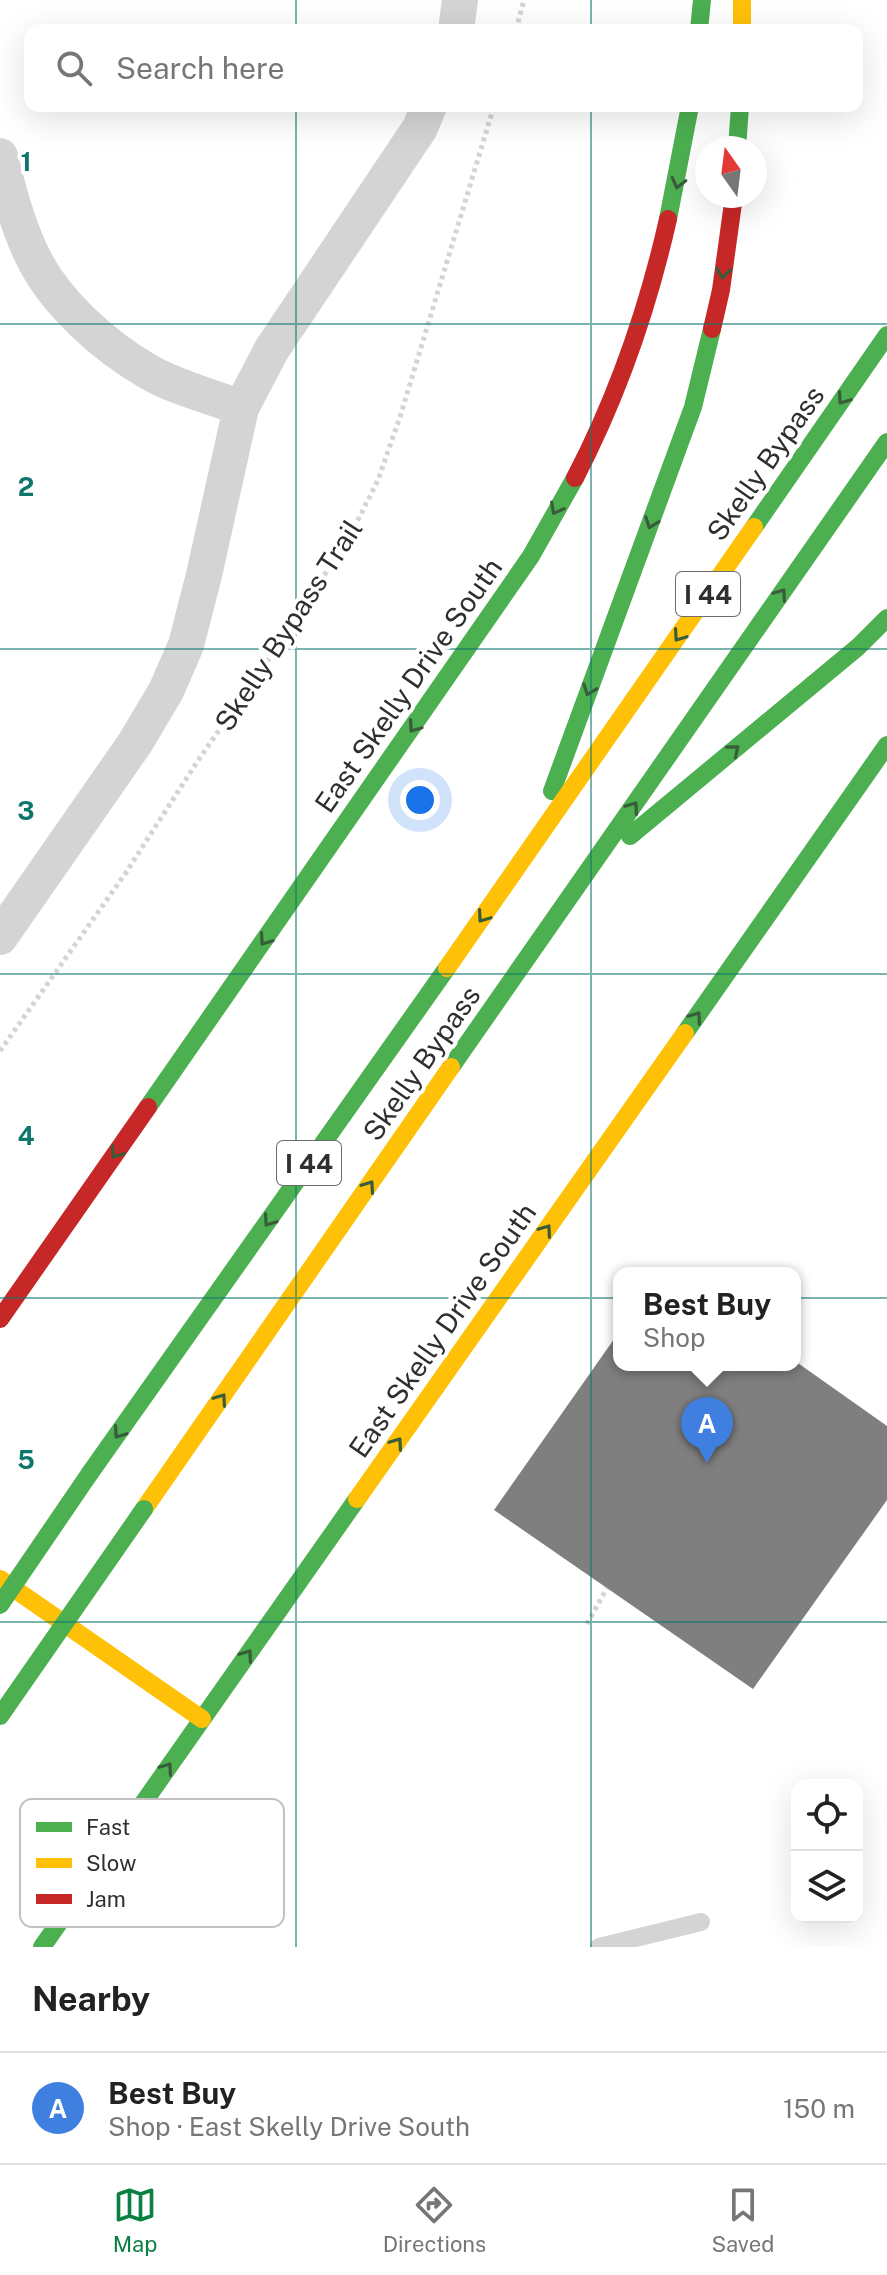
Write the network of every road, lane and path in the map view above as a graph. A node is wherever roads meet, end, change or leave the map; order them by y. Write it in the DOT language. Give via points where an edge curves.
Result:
graph roads {
  1 [pos="460,0"];
  2 [pos="524,0"];
  3 [pos="702,0"];
  4 [pos="742,0"];
  5 [pos="457,24"];
  6 [pos="518,24"];
  7 [pos="700,24"];
  8 [pos="742,24"];
  9 [pos="427,112"];
  10 [pos="492,112"];
  11 [pos="689,112"];
  12 [pos="740,112"];
  13 [pos="738,136"];
  14 [pos="0,156"];
  15 [pos="732,208"];
  16 [pos="887,335"];
  17 [pos="241,408"];
  18 [pos="887,442"];
  19 [pos="887,618"];
  20 [pos="887,746"];
  21 [pos="528,853"];
  22 [pos="588,871"];
  23 [pos="10,899"];
  24 [pos="0,937"];
  25 [pos="0,1051"];
  26 [pos="0,1319"];
  27 [pos="0,1579"];
  28 [pos="607,1588"];
  29 [pos="0,1605"];
  30 [pos="587,1624"];
  31 [pos="0,1716"];
  32 [pos="202,1719"];
  33 [pos="146,1799"];
  34 [pos="701,1922"];
  35 [pos="56,1927"];
  36 [pos="42,1947"];
  37 [pos="599,1947"];
  1 -- 5 [label="street"];
  2 -- 6 [label="path"];
  3 -- 7 [label="main road"];
  4 -- 8 [label="main road"];
  9 -- 17 [label="street" via="272,349"];
  10 -- 25 [label="path, Skelly Bypass Trail" via="400,417 359,518 125,874"];
  11 -- 26 [label="main road, East Skelly Drive South, one-way" via="681,172 641,316 593,441 531,556"];
  12 -- 13 [label="main road"];
  14 -- 17 [label="street" via="33,258 65,303 104,343 151,373"];
  15 -- 21 [label="main road, one-way" via="721,290 693,407"];
  16 -- 21 [label="main road, Skelly Bypass / I 44, one-way"];
  17 -- 23 [label="street" via="204,575 176,668 135,743"];
  22 -- 18 [label="main road, Skelly Bypass / I 44, one-way"];
  22 -- 19 [label="main road, one-way"];
  32 -- 20 [label="main road, East Skelly Drive South, one-way"];
  21 -- 29 [label="main road, Skelly Bypass / I 44, one-way, bridge"];
  31 -- 22 [label="main road, Skelly Bypass / I 44, one-way, bridge"];
  23 -- 24 [label="street"];
  27 -- 32 [label="main road"];
  28 -- 30 [label="path"];
  33 -- 32 [label="main road, East Skelly Drive South, one-way"];
  34 -- 37 [label="lane"];
  36 -- 35 [label="main road, East Skelly Drive South, one-way"];
}
